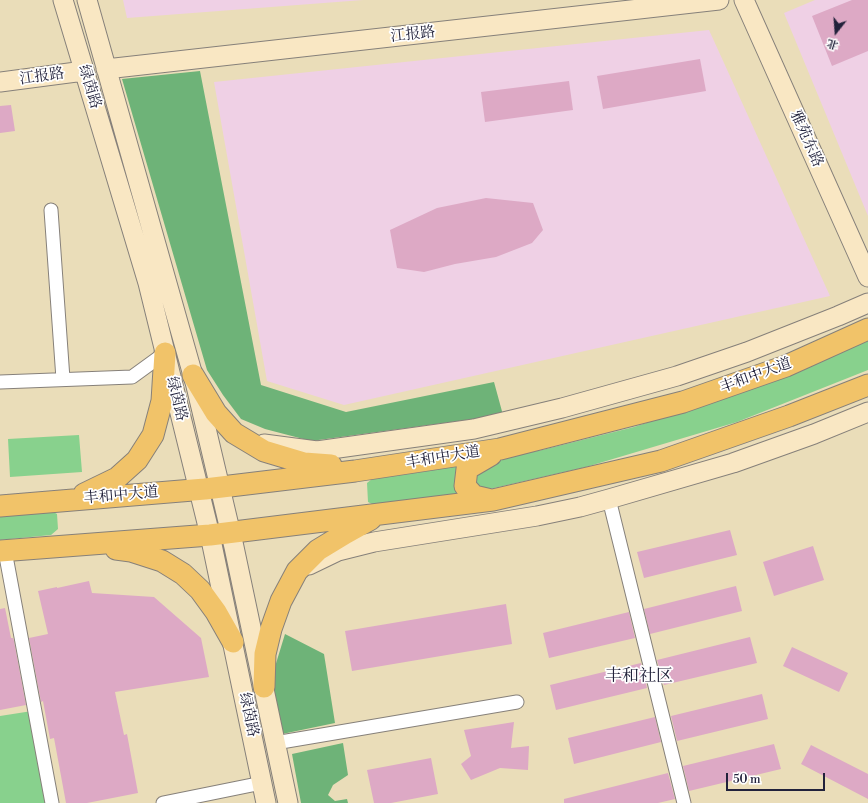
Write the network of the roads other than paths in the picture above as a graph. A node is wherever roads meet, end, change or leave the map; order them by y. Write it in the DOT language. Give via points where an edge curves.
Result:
graph roads {
  1 [pos="63,0"];
  2 [pos="87,0"];
  3 [pos="719,0"];
  4 [pos="744,0"];
  5 [pos="106,68"];
  6 [pos="84,71"];
  7 [pos="0,82"];
  8 [pos="51,210"];
  9 [pos="868,277"];
  10 [pos="868,303"];
  11 [pos="868,329"];
  12 [pos="165,352"];
  13 [pos="193,375"];
  14 [pos="62,380"];
  15 [pos="0,382"];
  16 [pos="868,384"];
  17 [pos="865,416"];
  18 [pos="249,442"];
  19 [pos="500,449"];
  20 [pos="375,468"];
  21 [pos="220,487"];
  22 [pos="199,489"];
  23 [pos="609,499"];
  24 [pos="70,500"];
  25 [pos="494,500"];
  26 [pos="0,506"];
  27 [pos="381,514"];
  28 [pos="231,533"];
  29 [pos="210,535"];
  30 [pos="75,545"];
  31 [pos="3,551"];
  32 [pos="298,571"];
  33 [pos="233,642"];
  34 [pos="264,687"];
  35 [pos="517,702"];
  36 [pos="275,743"];
  37 [pos="262,784"];
  38 [pos="52,803"];
  39 [pos="163,803"];
  40 [pos="266,803"];
  41 [pos="288,803"];
  42 [pos="684,803"];
  1 -- 6 [label="main road, 绿茵路"];
  2 -- 5 [label="main road, 绿茵路"];
  3 -- 5 [label="main road, 江报路"];
  4 -- 9 [label="main road, 雅苑东路"];
  5 -- 13 [label="main road, 绿茵路"];
  6 -- 7 [label="main road, 江报路"];
  6 -- 12 [label="main road, 绿茵路" via="148,283"];
  8 -- 14 [label="street"];
  10 -- 18 [label="main road" via="747,352 677,376 474,429 317,451"];
  11 -- 19 [label="main road, 丰和中大道" via="786,366 683,402"];
  12 -- 14 [label="street" via="132,377"];
  12 -- 22 [label="main road, 绿茵路"];
  12 -- 24 [label="main road" via="162,401 153,435 137,460 116,478"];
  13 -- 18 [label="main road" via="216,414 234,433"];
  13 -- 21 [label="main road, 绿茵路"];
  14 -- 15 [label="street"];
  16 -- 25 [label="main road" via="789,416 662,461"];
  17 -- 23 [label="main road" via="733,463"];
  18 -- 20 [label="main road" via="264,452 304,463"];
  19 -- 20 [label="main road, 丰和中大道"];
  19 -- 25 [label="main road" via="467,469 465,486 474,496"];
  20 -- 21 [label="main road, 丰和中大道"];
  21 -- 22 [label="main road, 丰和中大道"];
  21 -- 28 [label="main road, 绿茵路"];
  22 -- 24 [label="main road, 丰和中大道"];
  22 -- 29 [label="main road, 绿茵路"];
  23 -- 32 [label="main road" via="537,516 374,542 338,551"];
  23 -- 42 [label="street"];
  24 -- 26 [label="main road, 丰和中大道"];
  25 -- 27 [label="main road"];
  27 -- 28 [label="main road"];
  27 -- 32 [label="main road" via="318,550"];
  28 -- 29 [label="main road"];
  28 -- 34 [label="main road, 绿茵路"];
  29 -- 30 [label="main road"];
  29 -- 33 [label="main road, 绿茵路"];
  30 -- 31 [label="main road"];
  30 -- 33 [label="main road" via="131,551 162,561 183,574 200,590"];
  31 -- 38 [label="street"];
  32 -- 34 [label="main road" via="281,601 272,629 265,654"];
  33 -- 37 [label="main road, 绿茵路"];
  34 -- 36 [label="main road, 绿茵路"];
  35 -- 36 [label="street"];
  36 -- 41 [label="main road, 绿茵路"];
  37 -- 39 [label="street"];
  37 -- 40 [label="main road, 绿茵路"];
}
